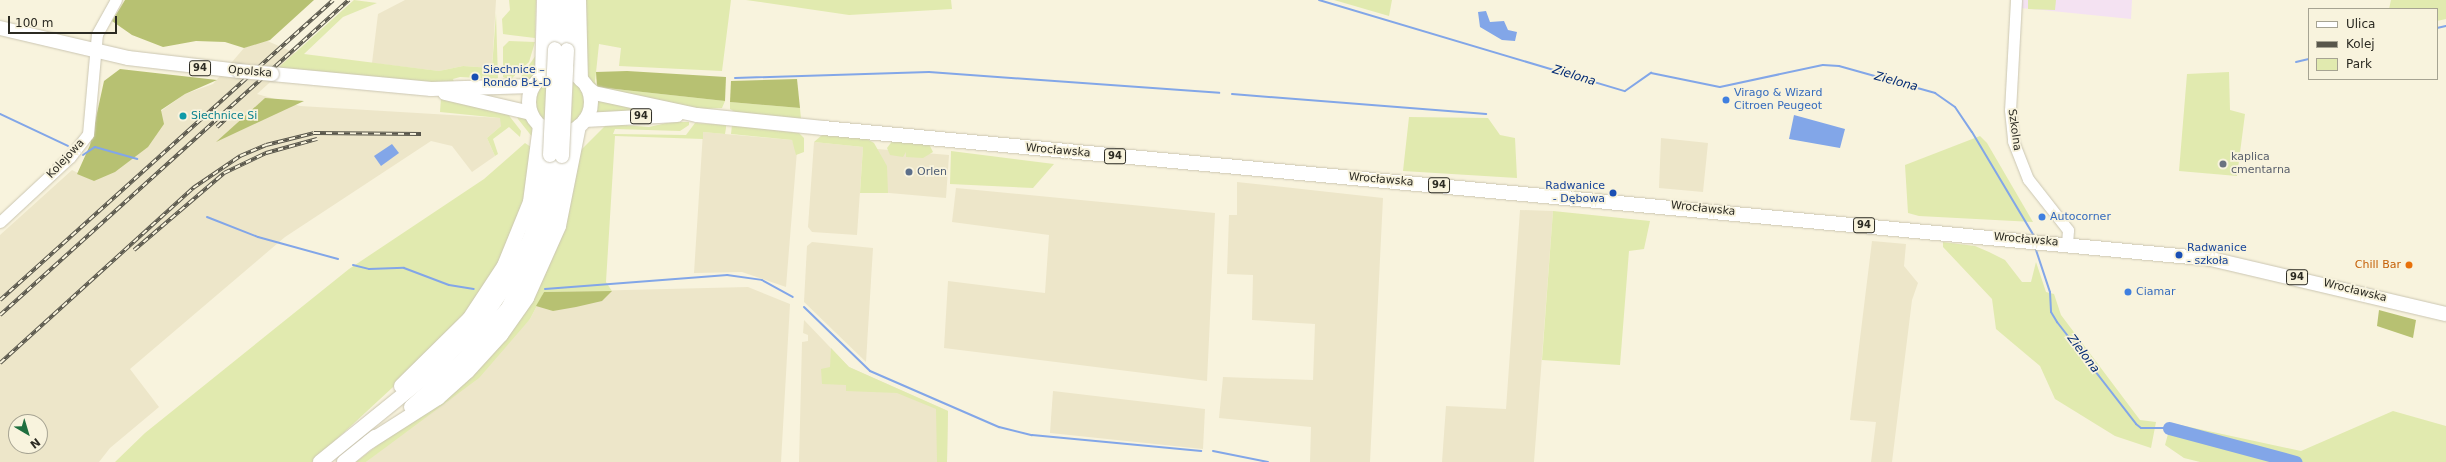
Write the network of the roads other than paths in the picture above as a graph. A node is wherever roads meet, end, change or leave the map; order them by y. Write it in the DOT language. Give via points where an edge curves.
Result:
graph roads {
  1 [pos="116,0"];
  2 [pos="544,0"];
  3 [pos="556,0"];
  4 [pos="568,0"];
  5 [pos="580,0"];
  6 [pos="2016,0"];
  7 [pos="0,28"];
  8 [pos="561,49"];
  9 [pos="95,52"];
  10 [pos="538,81"];
  11 [pos="584,83"];
  12 [pos="431,90"];
  13 [pos="531,113"];
  14 [pos="697,115"];
  15 [pos="582,123"];
  16 [pos="540,126"];
  17 [pos="556,155"];
  18 [pos="0,222"];
  19 [pos="2068,244"];
  20 [pos="2446,314"];
  21 [pos="369,442"];
  22 [pos="336,448"];
  23 [pos="320,462"];
  24 [pos="344,462"];
  1 -- 9 [label="street, Kolejowa" via="97,34"];
  2 -- 10 [label="main road"];
  3 -- 8 [label="main road"];
  4 -- 8 [label="main road"];
  5 -- 11 [label="main road"];
  6 -- 19 [label="street, Szkolna" via="2010,110 2014,141 2028,179 2068,230"];
  7 -- 9 [label="main road, Opolska / 94"];
  8 -- 17 [label="main road, bridge"];
  9 -- 12 [label="main road, Opolska / 94, bridge" via="176,66"];
  9 -- 18 [label="street, Kolejowa" via="88,134 70,157"];
  10 -- 11 [label="main road, 94" via="562,71"];
  10 -- 12 [label="main road, Opolska / 94"];
  10 -- 13 [label="main road" via="530,94"];
  11 -- 14 [label="main road, 94" via="594,93"];
  11 -- 15 [label="main road" via="590,109"];
  12 -- 13 [label="main road, Opolska / 94"];
  13 -- 16 [label="main road"];
  14 -- 15 [label="main road, 94"];
  14 -- 19 [label="main road, Wrocławska / 94"];
  15 -- 16 [label="main road, 94" via="560,133"];
  15 -- 21 [label="main road" via="559,226 523,304 488,351 457,381"];
  16 -- 22 [label="main road" via="529,206 515,245 493,285 462,327"];
  17 -- 21 [label="main road" via="548,227 508,308 462,361"];
  17 -- 22 [label="main road" via="530,239 513,275 480,323 435,369"];
  19 -- 20 [label="main road, Wrocławska / 94" via="2252,266"];
  21 -- 24 [label="main road"];
  22 -- 23 [label="main road"];
}
